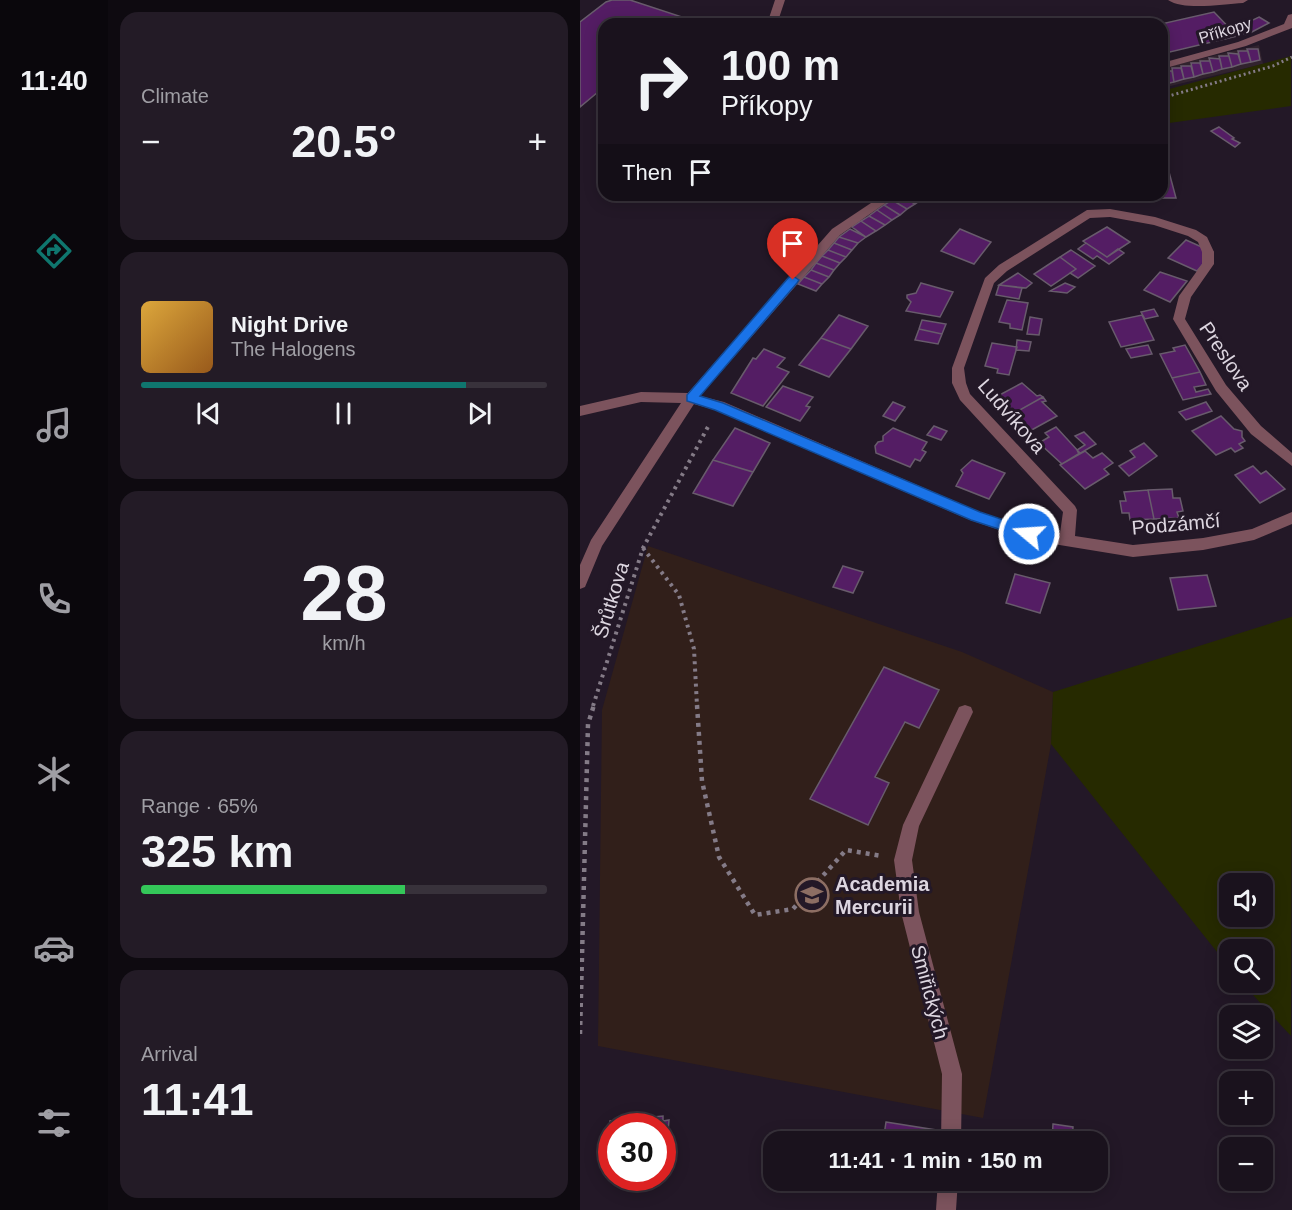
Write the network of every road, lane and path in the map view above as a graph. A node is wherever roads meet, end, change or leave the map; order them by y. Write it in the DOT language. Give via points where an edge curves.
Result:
graph roads {
  1 [pos="780,0"];
  2 [pos="1173,0"];
  3 [pos="1243,0"];
  4 [pos="1291,17"];
  5 [pos="774,18"];
  6 [pos="1291,57"];
  7 [pos="1168,64"];
  8 [pos="1168,96"];
  9 [pos="882,201"];
  10 [pos="1155,221"];
  11 [pos="691,398"];
  12 [pos="719,406"];
  13 [pos="580,411"];
  14 [pos="1291,461"];
  15 [pos="1291,518"];
  16 [pos="1067,540"];
  17 [pos="643,548"];
  18 [pos="580,583"];
  19 [pos="966,712"];
  20 [pos="903,860"];
  21 [pos="580,1034"];
  22 [pos="950,1131"];
  23 [pos="947,1191"];
  24 [pos="946,1210"];
  1 -- 5 [label="street"];
  2 -- 3 [label="street"];
  4 -- 7 [label="street, Příkopy" via="1288,26 1242,44"];
  6 -- 8 [label="path" via="1273,66"];
  9 -- 11 [label="street" via="836,232"];
  10 -- 14 [label="street, Preslova" via="1204,240 1208,264 1185,296 1178,319 1221,388 1256,430"];
  10 -- 16 [label="street, Ludvíkova" via="1110,213 1087,214 1003,268 989,281 958,368 965,397 1070,510"];
  11 -- 12 [label="street, Podzámčí"];
  11 -- 13 [label="street, Podzámčí" via="641,397"];
  11 -- 18 [label="street" via="596,544"];
  12 -- 16 [label="street, Podzámčí" via="975,516 1029,534"];
  12 -- 17 [label="path, Šrůtkova"];
  15 -- 16 [label="street, Podzámčí" via="1254,534 1134,551"];
  17 -- 20 [label="path" via="679,595 694,649 702,781 719,857 755,915 793,909 846,850"];
  17 -- 21 [label="path, Šrůtkova" via="588,724"];
  19 -- 20 [label="street, Smiřických" via="911,825"];
  20 -- 22 [label="street, Smiřických" via="910,912 952,1074"];
  23 -- 24 [label="street"];
}
